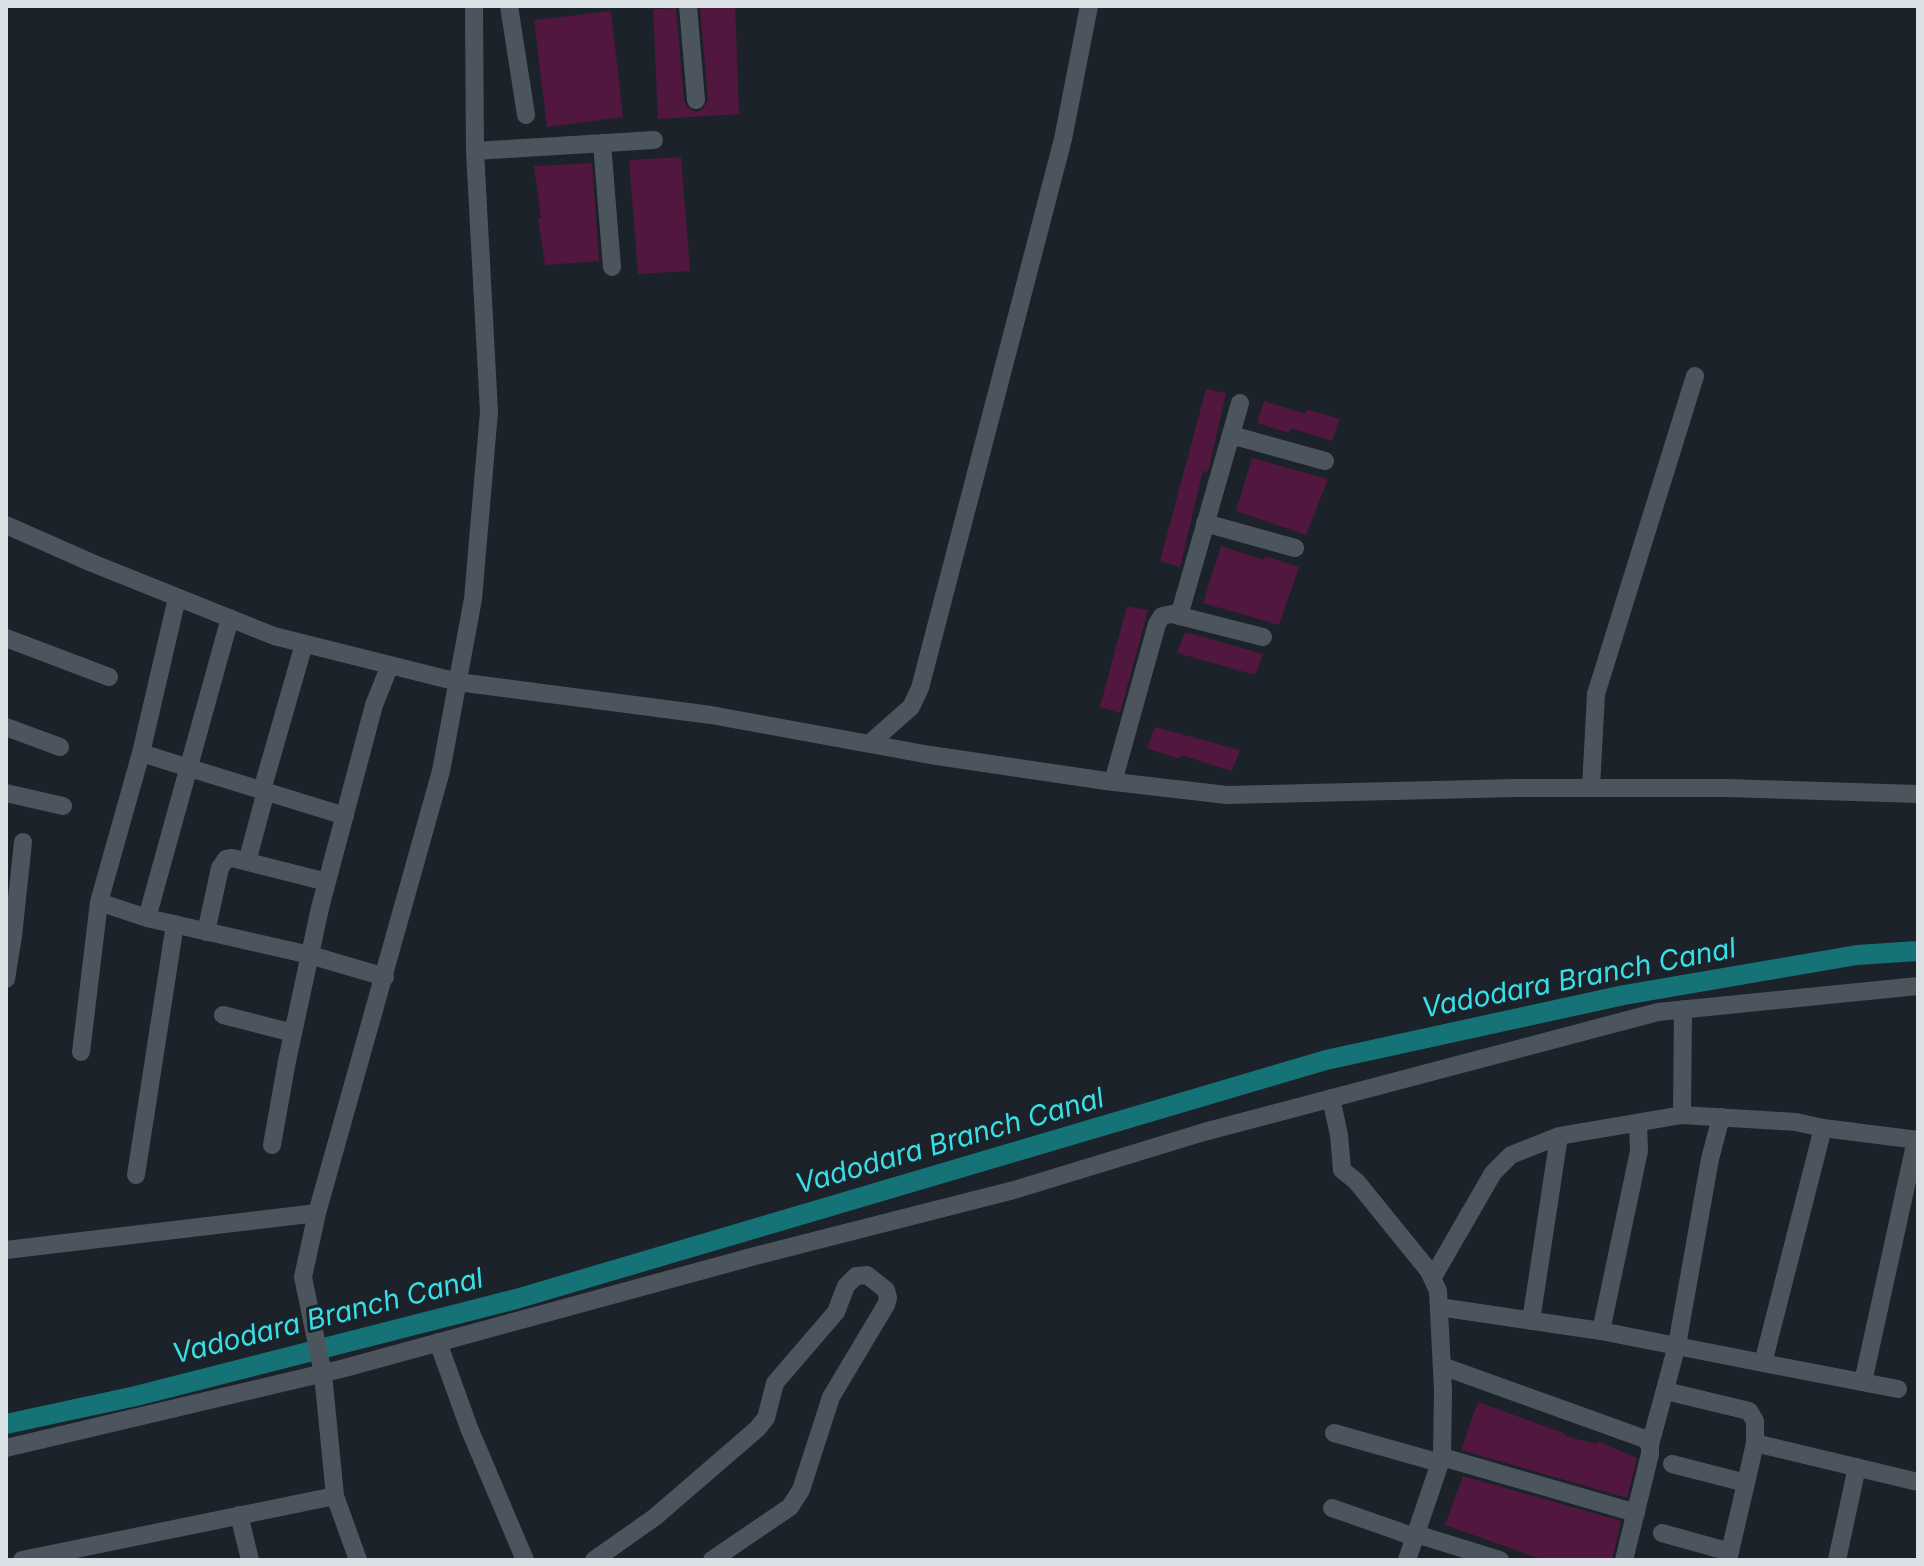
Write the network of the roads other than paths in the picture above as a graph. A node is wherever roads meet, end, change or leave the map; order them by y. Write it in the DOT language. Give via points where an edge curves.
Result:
graph roads {
  1 [pos="509,6"];
  2 [pos="688,6"];
  3 [pos="1089,6"];
  4 [pos="478,7"];
  5 [pos="696,100"];
  6 [pos="526,115"];
  7 [pos="654,140"];
  8 [pos="602,143"];
  9 [pos="475,151"];
  10 [pos="612,267"];
  11 [pos="1695,376"];
  12 [pos="1240,403"];
  13 [pos="1231,435"];
  14 [pos="1325,461"];
  15 [pos="1205,523"];
  16 [pos="6,525"];
  17 [pos="1295,548"];
  18 [pos="177,598"];
  19 [pos="1179,616"];
  20 [pos="230,618"];
  21 [pos="1263,637"];
  22 [pos="6,638"];
  23 [pos="304,644"];
  24 [pos="390,665"];
  25 [pos="109,677"];
  26 [pos="458,682"];
  27 [pos="6,727"];
  28 [pos="869,744"];
  29 [pos="60,747"];
  30 [pos="141,753"];
  31 [pos="190,768"];
  32 [pos="1113,782"];
  33 [pos="1591,788"];
  34 [pos="264,791"];
  35 [pos="6,793"];
  36 [pos="1918,794"];
  37 [pos="63,806"];
  38 [pos="345,816"];
  39 [pos="23,842"];
  40 [pos="247,862"];
  41 [pos="327,882"];
  42 [pos="99,902"];
  43 [pos="147,918"];
  44 [pos="175,924"];
  45 [pos="206,932"];
  46 [pos="9,936"];
  47 [pos="310,955"];
  48 [pos="385,977"];
  49 [pos="6,979"];
  50 [pos="1918,986"];
  51 [pos="1683,1009"];
  52 [pos="223,1015"];
  53 [pos="293,1033"];
  54 [pos="81,1052"];
  55 [pos="1331,1098"];
  56 [pos="1682,1115"];
  57 [pos="1721,1117"];
  58 [pos="1638,1123"];
  59 [pos="1823,1128"];
  60 [pos="1559,1136"];
  61 [pos="1917,1140"];
  62 [pos="272,1145"];
  63 [pos="136,1175"];
  64 [pos="317,1213"];
  65 [pos="6,1250"];
  66 [pos="1433,1277"];
  67 [pos="1439,1307"];
  68 [pos="1531,1321"];
  69 [pos="1601,1331"];
  70 [pos="438,1342"];
  71 [pos="1677,1345"];
  72 [pos="1763,1363"];
  73 [pos="1442,1366"];
  74 [pos="322,1369"];
  75 [pos="1863,1382"];
  76 [pos="1898,1389"];
  77 [pos="1666,1391"];
  78 [pos="1334,1433"];
  79 [pos="1755,1443"];
  80 [pos="1650,1445"];
  81 [pos="6,1448"];
  82 [pos="1441,1460"];
  83 [pos="1672,1464"];
  84 [pos="1857,1467"];
  85 [pos="1918,1482"];
  86 [pos="1746,1483"];
  87 [pos="335,1496"];
  88 [pos="1332,1508"];
  89 [pos="1636,1513"];
  90 [pos="239,1515"];
  91 [pos="1662,1533"];
  92 [pos="1415,1536"];
  93 [pos="77,1554"];
  94 [pos="1729,1556"];
  95 [pos="22,1560"];
  96 [pos="250,1560"];
  97 [pos="358,1560"];
  98 [pos="525,1560"];
  99 [pos="594,1560"];
  100 [pos="712,1560"];
  101 [pos="1407,1560"];
  102 [pos="1500,1560"];
  103 [pos="1624,1560"];
  104 [pos="1837,1560"];
  1 -- 6 [label="street"];
  2 -- 5 [label="street"];
  3 -- 28 [label="street" via="1063,139 920,688 911,707"];
  4 -- 9 [label="street"];
  7 -- 8 [label="street"];
  8 -- 9 [label="street"];
  8 -- 10 [label="street"];
  9 -- 26 [label="street" via="489,412 473,599"];
  11 -- 33 [label="street" via="1596,694"];
  12 -- 13 [label="street"];
  13 -- 14 [label="street"];
  13 -- 15 [label="street"];
  15 -- 17 [label="street"];
  15 -- 19 [label="street"];
  16 -- 18 [label="street"];
  18 -- 20 [label="street"];
  18 -- 30 [label="street"];
  19 -- 21 [label="street"];
  19 -- 32 [label="street" via="1162,616 1157,624"];
  20 -- 23 [label="street"];
  20 -- 31 [label="street"];
  22 -- 25 [label="street"];
  23 -- 24 [label="street"];
  23 -- 34 [label="street"];
  24 -- 26 [label="street"];
  24 -- 38 [label="street"];
  26 -- 28 [label="street" via="711,715"];
  26 -- 48 [label="street" via="441,771"];
  27 -- 29 [label="street"];
  28 -- 32 [label="street"];
  30 -- 31 [label="street"];
  30 -- 42 [label="street"];
  31 -- 34 [label="street"];
  31 -- 43 [label="street"];
  32 -- 33 [label="street" via="1227,795"];
  33 -- 36 [label="street"];
  34 -- 38 [label="street"];
  34 -- 40 [label="street"];
  35 -- 37 [label="street"];
  38 -- 41 [label="street"];
  39 -- 46 [label="street"];
  40 -- 41 [label="street"];
  40 -- 45 [label="street" via="232,858 222,864"];
  41 -- 47 [label="street"];
  42 -- 43 [label="street"];
  42 -- 54 [label="street"];
  43 -- 44 [label="street"];
  44 -- 45 [label="street"];
  44 -- 63 [label="street"];
  45 -- 47 [label="street"];
  46 -- 49 [label="street"];
  47 -- 48 [label="street"];
  47 -- 53 [label="street"];
  48 -- 64 [label="street"];
  50 -- 51 [label="street"];
  51 -- 55 [label="street"];
  51 -- 56 [label="street"];
  52 -- 53 [label="street"];
  53 -- 62 [label="street"];
  55 -- 66 [label="street" via="1341,1169"];
  55 -- 70 [label="street" via="1014,1190"];
  56 -- 57 [label="street"];
  56 -- 58 [label="street"];
  57 -- 59 [label="street"];
  57 -- 71 [label="street"];
  58 -- 60 [label="street"];
  58 -- 69 [label="street" via="1639,1151"];
  59 -- 61 [label="street"];
  59 -- 72 [label="street"];
  60 -- 66 [label="street" via="1511,1155 1493,1173"];
  60 -- 68 [label="street"];
  61 -- 75 [label="street"];
  64 -- 65 [label="street"];
  64 -- 74 [label="street" via="303,1277"];
  66 -- 67 [label="street"];
  67 -- 68 [label="street"];
  67 -- 73 [label="street"];
  68 -- 69 [label="street"];
  69 -- 71 [label="street"];
  70 -- 74 [label="street"];
  70 -- 98 [label="street"];
  71 -- 72 [label="street"];
  71 -- 77 [label="street"];
  72 -- 75 [label="street"];
  73 -- 80 [label="street"];
  73 -- 82 [label="street"];
  74 -- 81 [label="street"];
  74 -- 87 [label="street"];
  75 -- 76 [label="street"];
  77 -- 79 [label="street" via="1749,1411 1755,1421"];
  77 -- 80 [label="street"];
  78 -- 82 [label="street"];
  79 -- 84 [label="street"];
  79 -- 86 [label="street"];
  80 -- 89 [label="street"];
  82 -- 89 [label="street"];
  82 -- 92 [label="street"];
  83 -- 86 [label="street"];
  84 -- 85 [label="street"];
  84 -- 104 [label="street"];
  86 -- 94 [label="street"];
  87 -- 90 [label="street"];
  87 -- 97 [label="street"];
  88 -- 92 [label="street"];
  89 -- 103 [label="street"];
  90 -- 93 [label="street"];
  90 -- 96 [label="street"];
  91 -- 94 [label="street"];
  92 -- 101 [label="street"];
  92 -- 102 [label="street"];
  93 -- 95 [label="street"];
  99 -- 100 [label="street" via="655,1517 757,1429 766,1418 775,1383 836,1312 846,1286 856,1276 867,1275 886,1290 886,1305 831,1397 801,1490 790,1507"];
}
